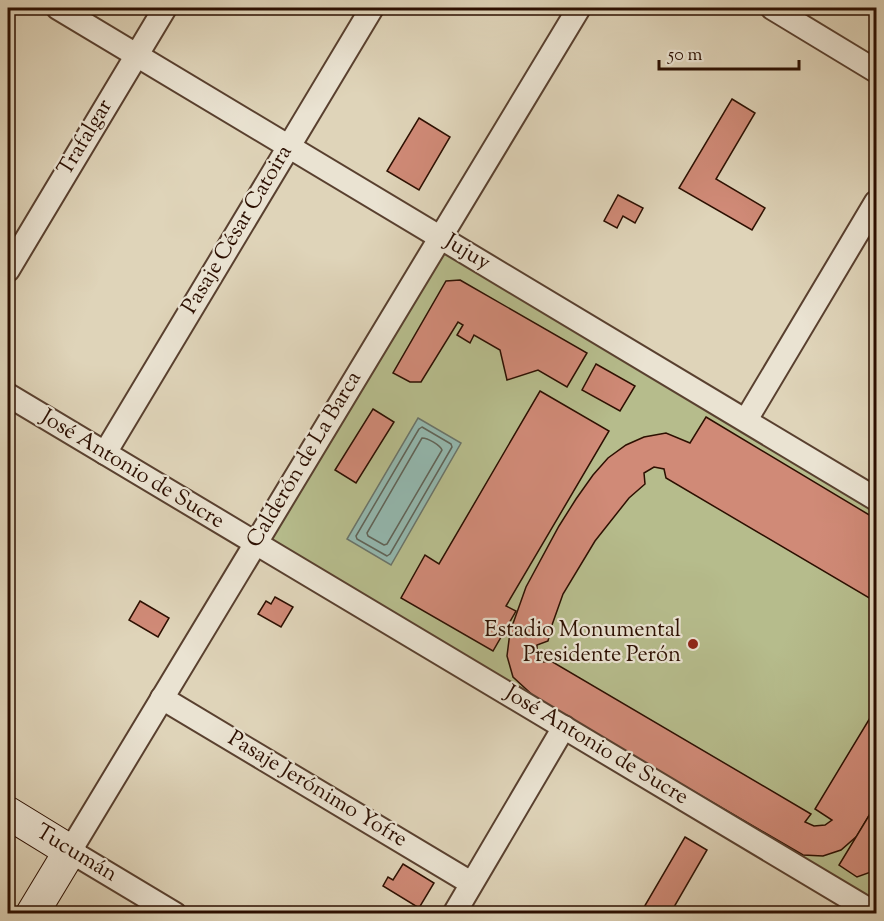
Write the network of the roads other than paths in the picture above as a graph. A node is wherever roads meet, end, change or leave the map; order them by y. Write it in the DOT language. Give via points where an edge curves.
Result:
graph roads {
  1 [pos="58,8"];
  2 [pos="165,8"];
  3 [pos="372,8"];
  4 [pos="579,8"];
  5 [pos="772,8"];
  6 [pos="136,55"];
  7 [pos="876,71"];
  8 [pos="289,146"];
  9 [pos="876,202"];
  10 [pos="440,237"];
  11 [pos="8,270"];
  12 [pos="8,395"];
  13 [pos="746,420"];
  14 [pos="105,453"];
  15 [pos="876,499"];
  16 [pos="256,543"];
  17 [pos="162,698"];
  18 [pos="564,728"];
  19 [pos="8,813"];
  20 [pos="70,851"];
  21 [pos="471,883"];
  22 [pos="32,914"];
  23 [pos="175,914"];
  24 [pos="454,914"];
  25 [pos="876,914"];
  1 -- 6 [label="street, Jujuy"];
  2 -- 6 [label="street, Trafalgar"];
  3 -- 8 [label="street, Pasaje César Catoira"];
  4 -- 10 [label="street, Calderón de La Barca"];
  5 -- 7 [label="street"];
  6 -- 8 [label="street, Jujuy"];
  6 -- 11 [label="street, Trafalgar"];
  8 -- 10 [label="street, Jujuy"];
  8 -- 14 [label="street, Pasaje César Catoira"];
  9 -- 13 [label="street"];
  10 -- 13 [label="street, Jujuy"];
  10 -- 16 [label="street, Calderón de La Barca"];
  12 -- 14 [label="street, José Antonio de Sucre"];
  13 -- 15 [label="street, Jujuy"];
  14 -- 16 [label="street, José Antonio de Sucre"];
  16 -- 17 [label="street, Calderón de La Barca"];
  16 -- 18 [label="street, José Antonio de Sucre"];
  17 -- 20 [label="street, Calderón de La Barca"];
  17 -- 21 [label="street, Pasaje Jerónimo Yofre"];
  18 -- 21 [label="street"];
  18 -- 25 [label="street, José Antonio de Sucre"];
  19 -- 20 [label="street, Tucumán"];
  20 -- 22 [label="street, Calderón de La Barca"];
  20 -- 23 [label="street, Tucumán"];
  21 -- 24 [label="street"];
}
